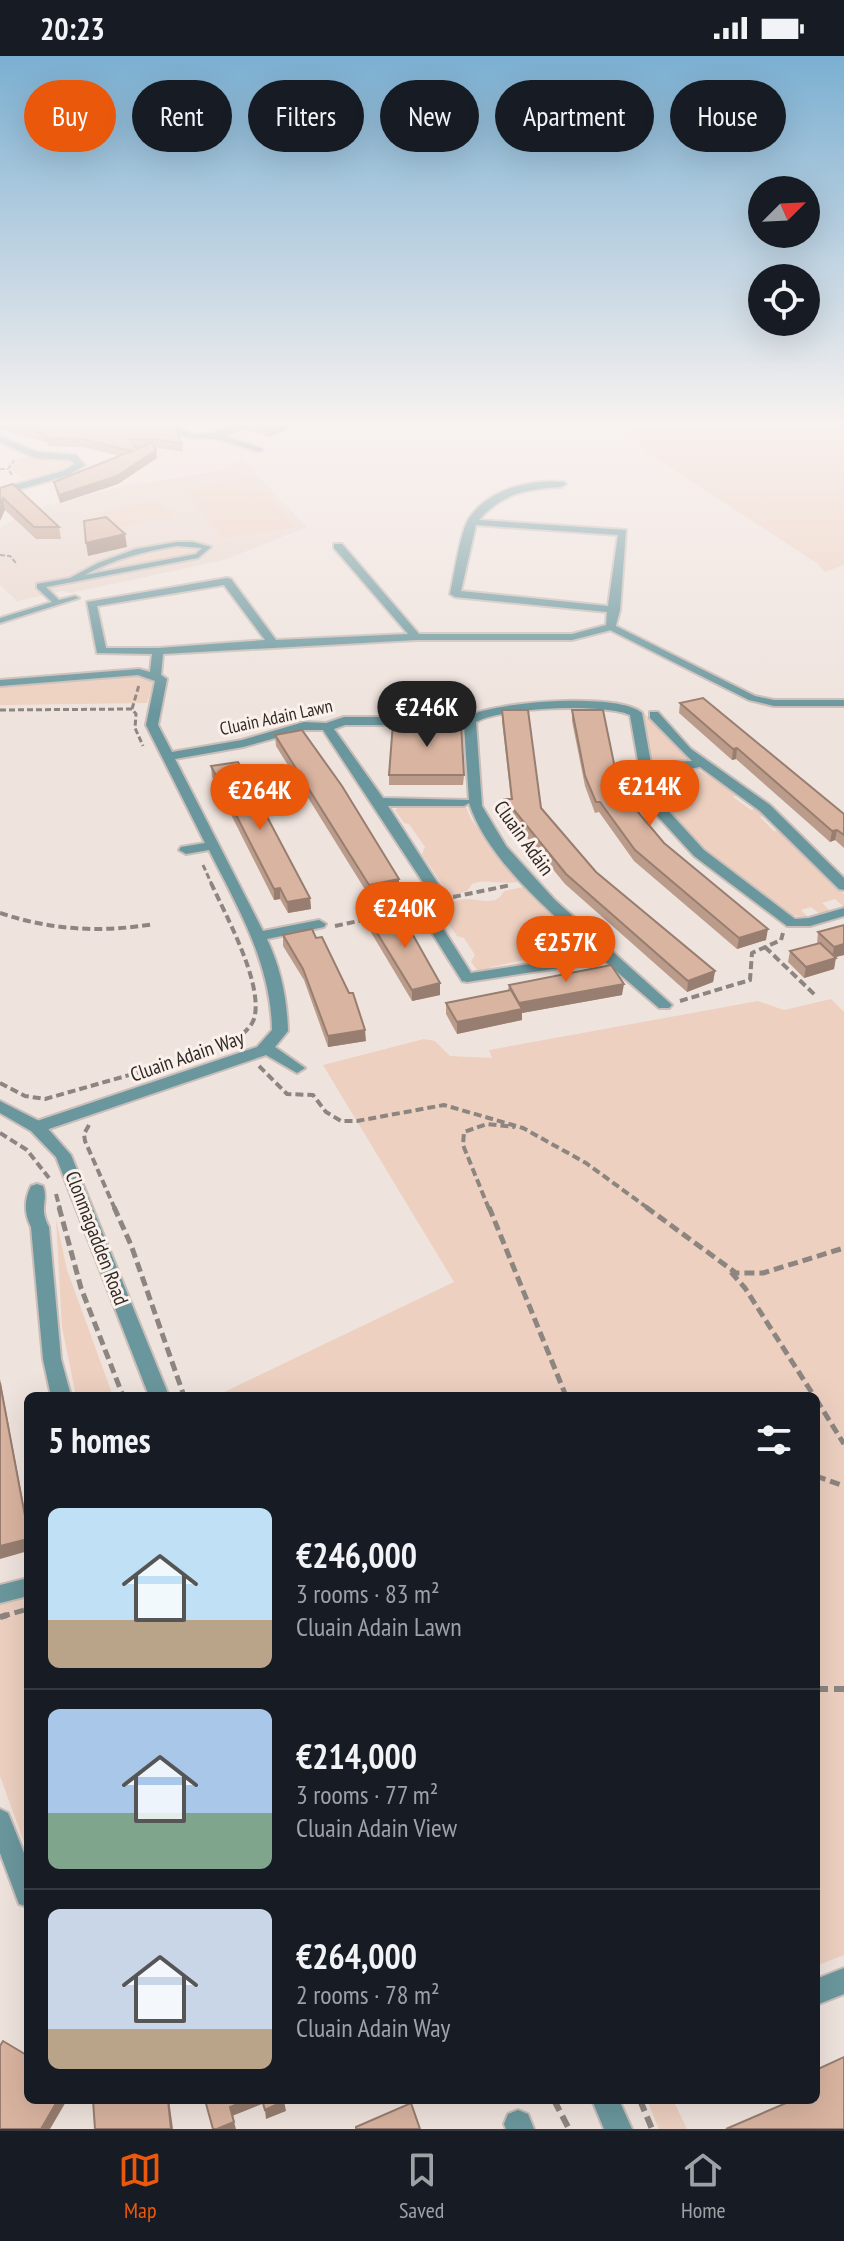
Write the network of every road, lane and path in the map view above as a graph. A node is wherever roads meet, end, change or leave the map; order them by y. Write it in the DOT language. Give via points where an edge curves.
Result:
graph roads {
  1 [pos="476,518"];
  2 [pos="472,522"];
  3 [pos="338,546"];
  4 [pos="0,555"];
  5 [pos="16,563"];
  6 [pos="73,579"];
  7 [pos="75,598"];
  8 [pos="56,602"];
  9 [pos="615,610"];
  10 [pos="0,621"];
  11 [pos="611,627"];
  12 [pos="416,637"];
  13 [pos="273,643"];
  14 [pos="158,651"];
  15 [pos="149,674"];
  16 [pos="0,683"];
  17 [pos="844,703"];
  18 [pos="132,709"];
  19 [pos="0,710"];
  20 [pos="654,715"];
  21 [pos="470,721"];
  22 [pos="327,727"];
  23 [pos="148,756"];
  24 [pos="167,757"];
  25 [pos="701,763"];
  26 [pos="644,767"];
  27 [pos="379,802"];
  28 [pos="464,802"];
  29 [pos="214,845"];
  30 [pos="191,849"];
  31 [pos="529,881"];
  32 [pos="844,886"];
  33 [pos="436,895"];
  34 [pos="844,912"];
  35 [pos="0,913"];
  36 [pos="376,917"];
  37 [pos="792,923"];
  38 [pos="154,924"];
  39 [pos="319,924"];
  40 [pos="259,936"];
  41 [pos="765,947"];
  42 [pos="603,953"];
  43 [pos="815,995"];
  44 [pos="664,1005"];
  45 [pos="223,1046"];
  46 [pos="266,1048"];
  47 [pos="171,1063"];
  48 [pos="297,1068"];
  49 [pos="245,1071"];
  50 [pos="0,1083"];
  51 [pos="0,1106"];
  52 [pos="90,1124"];
  53 [pos="37,1127"];
  54 [pos="523,1128"];
  55 [pos="0,1133"];
  56 [pos="47,1187"];
  57 [pos="844,1248"];
  58 [pos="730,1271"];
  59 [pos="60,1392"];
  60 [pos="121,1392"];
  61 [pos="157,1392"];
  62 [pos="183,1392"];
  63 [pos="564,1392"];
  64 [pos="811,1392"];
  65 [pos="820,1406"];
  66 [pos="844,1444"];
  67 [pos="820,1477"];
  68 [pos="844,1486"];
  69 [pos="24,1588"];
  70 [pos="0,1594"];
  71 [pos="24,1610"];
  72 [pos="0,1617"];
  73 [pos="820,1689"];
  74 [pos="844,1689"];
  75 [pos="0,1821"];
  76 [pos="24,1884"];
  77 [pos="844,1981"];
  78 [pos="820,1990"];
  79 [pos="556,2104"];
  80 [pos="607,2104"];
  81 [pos="642,2104"];
  82 [pos="569,2129"];
  83 [pos="618,2129"];
  84 [pos="652,2129"];
  1 -- 2 [label="street"];
  2 -- 9 [label="street" via="623,532"];
  2 -- 9 [label="street" via="455,594"];
  3 -- 12 [label="street"];
  4 -- 5 [label="path"];
  6 -- 6 [label="lane" via="100,565 162,547 183,542 207,547 198,556"];
  6 -- 8 [label="lane" via="40,586"];
  7 -- 8 [label="lane"];
  8 -- 10 [label="lane"];
  9 -- 11 [label="street"];
  11 -- 12 [label="street" via="572,637"];
  11 -- 17 [label="lane" via="752,698"];
  12 -- 13 [label="street"];
  13 -- 14 [label="street"];
  13 -- 14 [label="street" via="227,581 91,604 101,651"];
  14 -- 15 [label="street, Cluain Adain Way"];
  15 -- 16 [label="street"];
  15 -- 18 [label="path"];
  15 -- 24 [label="street, Cluain Adain Way" via="161,679 152,725"];
  18 -- 19 [label="path"];
  18 -- 23 [label="path"];
  20 -- 25 [label="street"];
  21 -- 22 [label="street, Cluain Adain Lawn" via="368,719"];
  21 -- 26 [label="street, Cluain Adain Lawn" via="475,715 508,708 629,709 636,713"];
  21 -- 31 [label="street, Cluain Adáin" via="476,806"];
  22 -- 24 [label="street, Cluain Adain Lawn" via="304,726"];
  22 -- 27 [label="street"];
  24 -- 29 [label="street, Cluain Adain Way"];
  25 -- 26 [label="street"];
  25 -- 32 [label="street" via="765,808"];
  26 -- 37 [label="street" via="656,806 687,842"];
  27 -- 28 [label="street, Cluain Adáin"];
  27 -- 33 [label="street"];
  29 -- 30 [label="street"];
  29 -- 40 [label="street, Cluain Adain Way"];
  30 -- 45 [label="path" via="248,971 256,1004 251,1024"];
  31 -- 33 [label="path" via="447,898"];
  31 -- 42 [label="street, Cluain Adáin"];
  33 -- 42 [label="street" via="427,914 467,978"];
  34 -- 37 [label="street"];
  35 -- 38 [label="path" via="41,926 87,931"];
  36 -- 39 [label="path"];
  37 -- 41 [label="path" via="781,940"];
  39 -- 40 [label="street"];
  40 -- 46 [label="street, Cluain Adain Way" via="280,998 280,1031"];
  41 -- 43 [label="path"];
  41 -- 44 [label="path" via="752,953 750,980"];
  42 -- 44 [label="street, Cluain Adáin"];
  46 -- 48 [label="street"];
  46 -- 53 [label="street, Cluain Adain Way"];
  47 -- 50 [label="path" via="61,1097 37,1099"];
  49 -- 54 [label="path" via="259,1066 287,1094 313,1095 341,1121 444,1105"];
  51 -- 53 [label="street, Clonmagadden Road"];
  52 -- 62 [label="path" via="84,1137 131,1245"];
  53 -- 61 [label="street, Clonmagadden Road" via="63,1155 76,1181"];
  54 -- 58 [label="path" via="586,1163"];
  54 -- 63 [label="path" via="478,1126 464,1132 463,1145"];
  55 -- 56 [label="path" via="27,1150"];
  56 -- 59 [label="street" via="33,1214 40,1227"];
  56 -- 60 [label="path"];
  57 -- 58 [label="path" via="763,1273"];
  58 -- 64 [label="path"];
  65 -- 66 [label="path"];
  67 -- 68 [label="path"];
  69 -- 70 [label="street"];
  71 -- 72 [label="path"];
  73 -- 74 [label="path"];
  75 -- 76 [label="street"];
  77 -- 78 [label="street"];
  79 -- 82 [label="path"];
  80 -- 83 [label="street"];
  81 -- 84 [label="path"];
}
